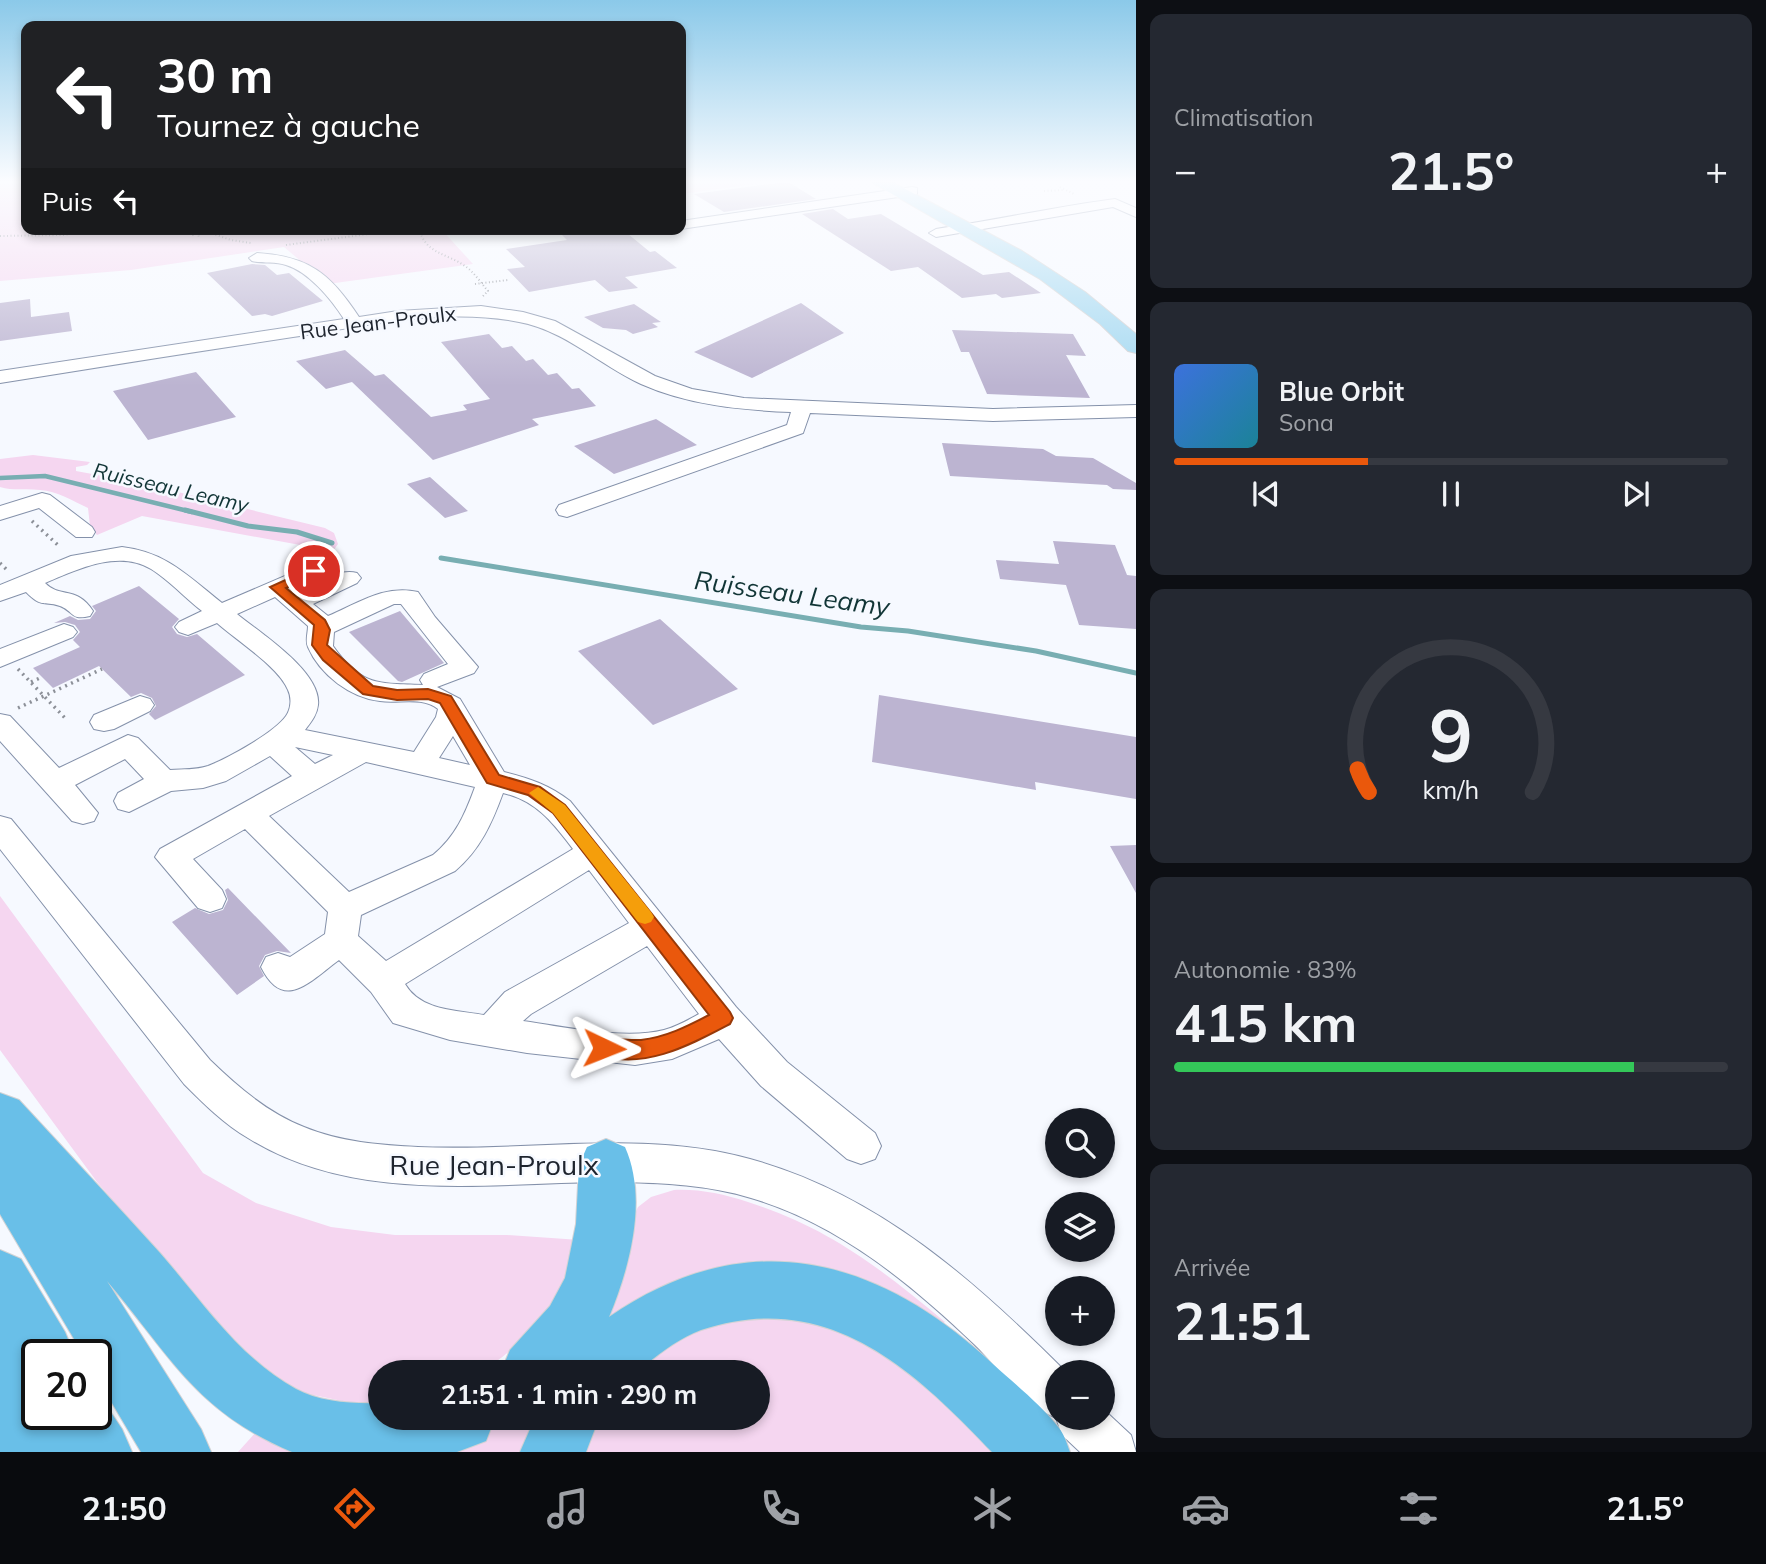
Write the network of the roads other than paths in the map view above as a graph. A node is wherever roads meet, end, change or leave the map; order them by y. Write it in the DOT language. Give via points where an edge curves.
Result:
graph roads {
  1 [pos="256,251"];
  2 [pos="1011,251"];
  3 [pos="1021,251"];
  4 [pos="354,322"];
  5 [pos="1136,328"];
  6 [pos="1136,346"];
  7 [pos="0,377"];
  8 [pos="802,408"];
  9 [pos="1136,411"];
  10 [pos="993,415"];
  11 [pos="1136,431"];
  12 [pos="567,510"];
  13 [pos="0,513"];
  14 [pos="84,532"];
  15 [pos="339,571"];
  16 [pos="22,574"];
  17 [pos="3,581"];
  18 [pos="286,595"];
  19 [pos="81,611"];
  20 [pos="219,612"];
  21 [pos="188,626"];
  22 [pos="64,632"];
  23 [pos="321,636"];
  24 [pos="8,662"];
  25 [pos="280,662"];
  26 [pos="349,676"];
  27 [pos="436,690"];
  28 [pos="305,696"];
  29 [pos="140,705"];
  30 [pos="5,717"];
  31 [pos="104,722"];
  32 [pos="279,739"];
  33 [pos="363,751"];
  34 [pos="421,764"];
  35 [pos="312,778"];
  36 [pos="493,779"];
  37 [pos="164,782"];
  38 [pos="55,783"];
  39 [pos="128,801"];
  40 [pos="83,813"];
  41 [pos="248,814"];
  42 [pos="0,827"];
  43 [pos="593,852"];
  44 [pos="210,899"];
  45 [pos="343,925"];
  46 [pos="652,926"];
  47 [pos="278,967"];
  48 [pos="382,981"];
  49 [pos="723,1018"];
  50 [pos="494,1031"];
  51 [pos="0,1116"];
  52 [pos="861,1146"];
  53 [pos="0,1163"];
  54 [pos="606,1165"];
  55 [pos="0,1280"];
  56 [pos="34,1339"];
  57 [pos="0,1340"];
  58 [pos="544,1360"];
  59 [pos="607,1360"];
  60 [pos="1045,1383"];
  61 [pos="86,1430"];
  62 [pos="426,1430"];
  63 [pos="562,1430"];
  64 [pos="1091,1430"];
  65 [pos="32,1452"];
  66 [pos="99,1452"];
  67 [pos="178,1452"];
  68 [pos="553,1452"];
  69 [pos="1037,1452"];
  70 [pos="1114,1452"];
  1 -- 4 [label="street" via="296,263 331,293"];
  2 -- 6 [label="main road" via="1072,289"];
  3 -- 5 [label="main road" via="1069,275"];
  4 -- 7 [label="street, Rue Jean-Proulx"];
  4 -- 8 [label="street, Rue Jean-Proulx" via="445,311 523,317 562,331 637,374 674,389 744,404"];
  8 -- 10 [label="street, Rue Jean-Proulx"];
  8 -- 12 [label="street" via="796,429"];
  9 -- 10 [label="street, Rue Jean-Proulx"];
  10 -- 11 [label="street, Rue Jean-Proulx"];
  13 -- 14 [label="street" via="42,500"];
  15 -- 18 [label="street"];
  16 -- 17 [label="street"];
  16 -- 19 [label="street" via="46,598 68,599"];
  16 -- 20 [label="street" via="94,557 132,554 155,561"];
  18 -- 20 [label="street"];
  18 -- 23 [label="street"];
  20 -- 21 [label="street"];
  20 -- 25 [label="street"];
  22 -- 24 [label="street"];
  23 -- 25 [label="street"];
  23 -- 26 [label="street"];
  23 -- 27 [label="street" via="388,597 409,597 465,667"];
  25 -- 28 [label="street" via="298,680"];
  26 -- 27 [label="street" via="368,691"];
  26 -- 28 [label="street"];
  27 -- 34 [label="street"];
  27 -- 36 [label="street"];
  28 -- 32 [label="street" via="303,714"];
  29 -- 31 [label="street"];
  30 -- 38 [label="street"];
  32 -- 33 [label="street"];
  32 -- 35 [label="street"];
  32 -- 37 [label="street" via="214,775"];
  33 -- 34 [label="street"];
  33 -- 35 [label="street"];
  34 -- 36 [label="street"];
  35 -- 41 [label="street"];
  36 -- 43 [label="street" via="544,797"];
  36 -- 45 [label="street" via="475,828 456,855"];
  37 -- 38 [label="street" via="128,746"];
  37 -- 39 [label="street"];
  38 -- 40 [label="street"];
  41 -- 44 [label="street" via="171,857"];
  41 -- 45 [label="street"];
  42 -- 54 [label="street, Rue Jean-Proulx" via="197,1072 224,1098 270,1130 322,1152 382,1164"];
  43 -- 46 [label="street"];
  43 -- 48 [label="street"];
  45 -- 47 [label="street" via="287,978"];
  45 -- 48 [label="street"];
  46 -- 49 [label="street"];
  46 -- 50 [label="street" via="518,1003"];
  48 -- 50 [label="street" via="398,1005 418,1018"];
  49 -- 50 [label="street" via="674,1043 640,1049"];
  49 -- 52 [label="street" via="753,1054"];
  51 -- 62 [label="highway" via="236,1386 272,1412 313,1430 362,1438"];
  53 -- 67 [label="highway"];
  54 -- 58 [label="highway" via="606,1224 596,1276 578,1316"];
  54 -- 60 [label="street, Rue Jean-Proulx" via="677,1165 722,1172 766,1183 831,1210 883,1241 940,1284"];
  55 -- 56 [label="highway"];
  57 -- 65 [label="highway"];
  59 -- 69 [label="highway" via="640,1330 690,1302 745,1290 804,1292 852,1305 910,1336 965,1380"];
  61 -- 66 [label="highway"];
  63 -- 68 [label="highway"];
  64 -- 70 [label="street"];
}
